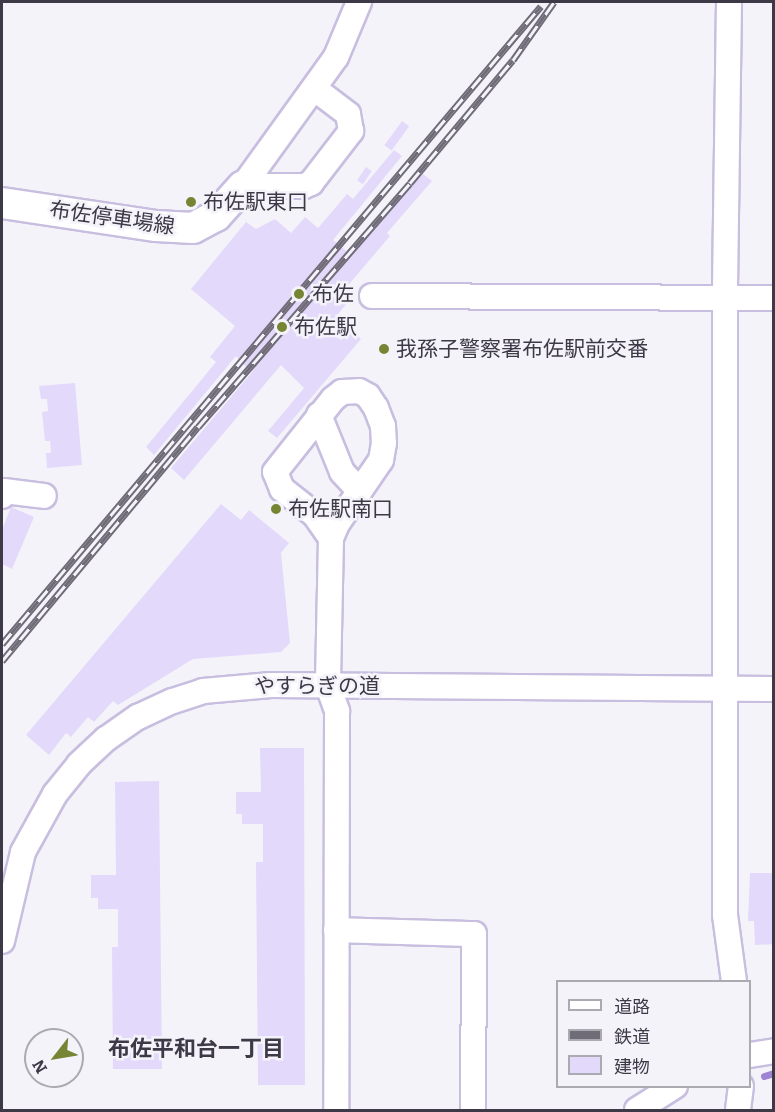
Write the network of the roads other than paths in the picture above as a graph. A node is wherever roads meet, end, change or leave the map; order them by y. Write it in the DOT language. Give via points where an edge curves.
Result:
graph roads {
  1 [pos="359,2"];
  2 [pos="729,2"];
  3 [pos="315,89"];
  4 [pos="243,186"];
  5 [pos="2,203"];
  6 [pos="372,296"];
  7 [pos="725,298"];
  8 [pos="774,298"];
  9 [pos="319,416"];
  10 [pos="360,491"];
  11 [pos="2,492"];
  12 [pos="44,496"];
  13 [pos="331,538"];
  14 [pos="328,686"];
  15 [pos="726,687"];
  16 [pos="774,689"];
  17 [pos="336,930"];
  18 [pos="2,941"];
  19 [pos="734,980"];
  20 [pos="774,1051"];
  21 [pos="751,1055"];
  22 [pos="672,1088"];
  23 [pos="741,1088"];
  24 [pos="336,1110"];
  25 [pos="473,1110"];
  26 [pos="637,1110"];
  27 [pos="738,1110"];
  1 -- 3 [label="street" via="336,57"];
  2 -- 7 [label="street"];
  3 -- 4 [label="street"];
  3 -- 4 [label="street" via="348,114 351,130 311,183"];
  4 -- 5 [label="main road, 布佐停車場線" via="216,216 193,228"];
  6 -- 7 [label="street"];
  7 -- 8 [label="street"];
  7 -- 15 [label="street"];
  9 -- 10 [label="street" via="342,472"];
  9 -- 10 [label="street" via="333,399 350,390 368,396 376,408 383,426 381,460"];
  9 -- 13 [label="street" via="275,472 282,489 315,515"];
  10 -- 13 [label="street"];
  11 -- 12 [label="street"];
  13 -- 14 [label="street"];
  14 -- 15 [label="street, やすらぎの道"];
  14 -- 17 [label="street" via="337,704"];
  14 -- 18 [label="street, やすらぎの道" via="271,685 203,691 138,717 106,739 79,764 38,820 23,852"];
  15 -- 16 [label="street, やすらぎの道"];
  15 -- 19 [label="street" via="725,915"];
  17 -- 24 [label="street"];
  17 -- 25 [label="street" via="474,934"];
  20 -- 21 [label="street"];
  22 -- 26 [label="street"];
  23 -- 27 [label="street"];
}
